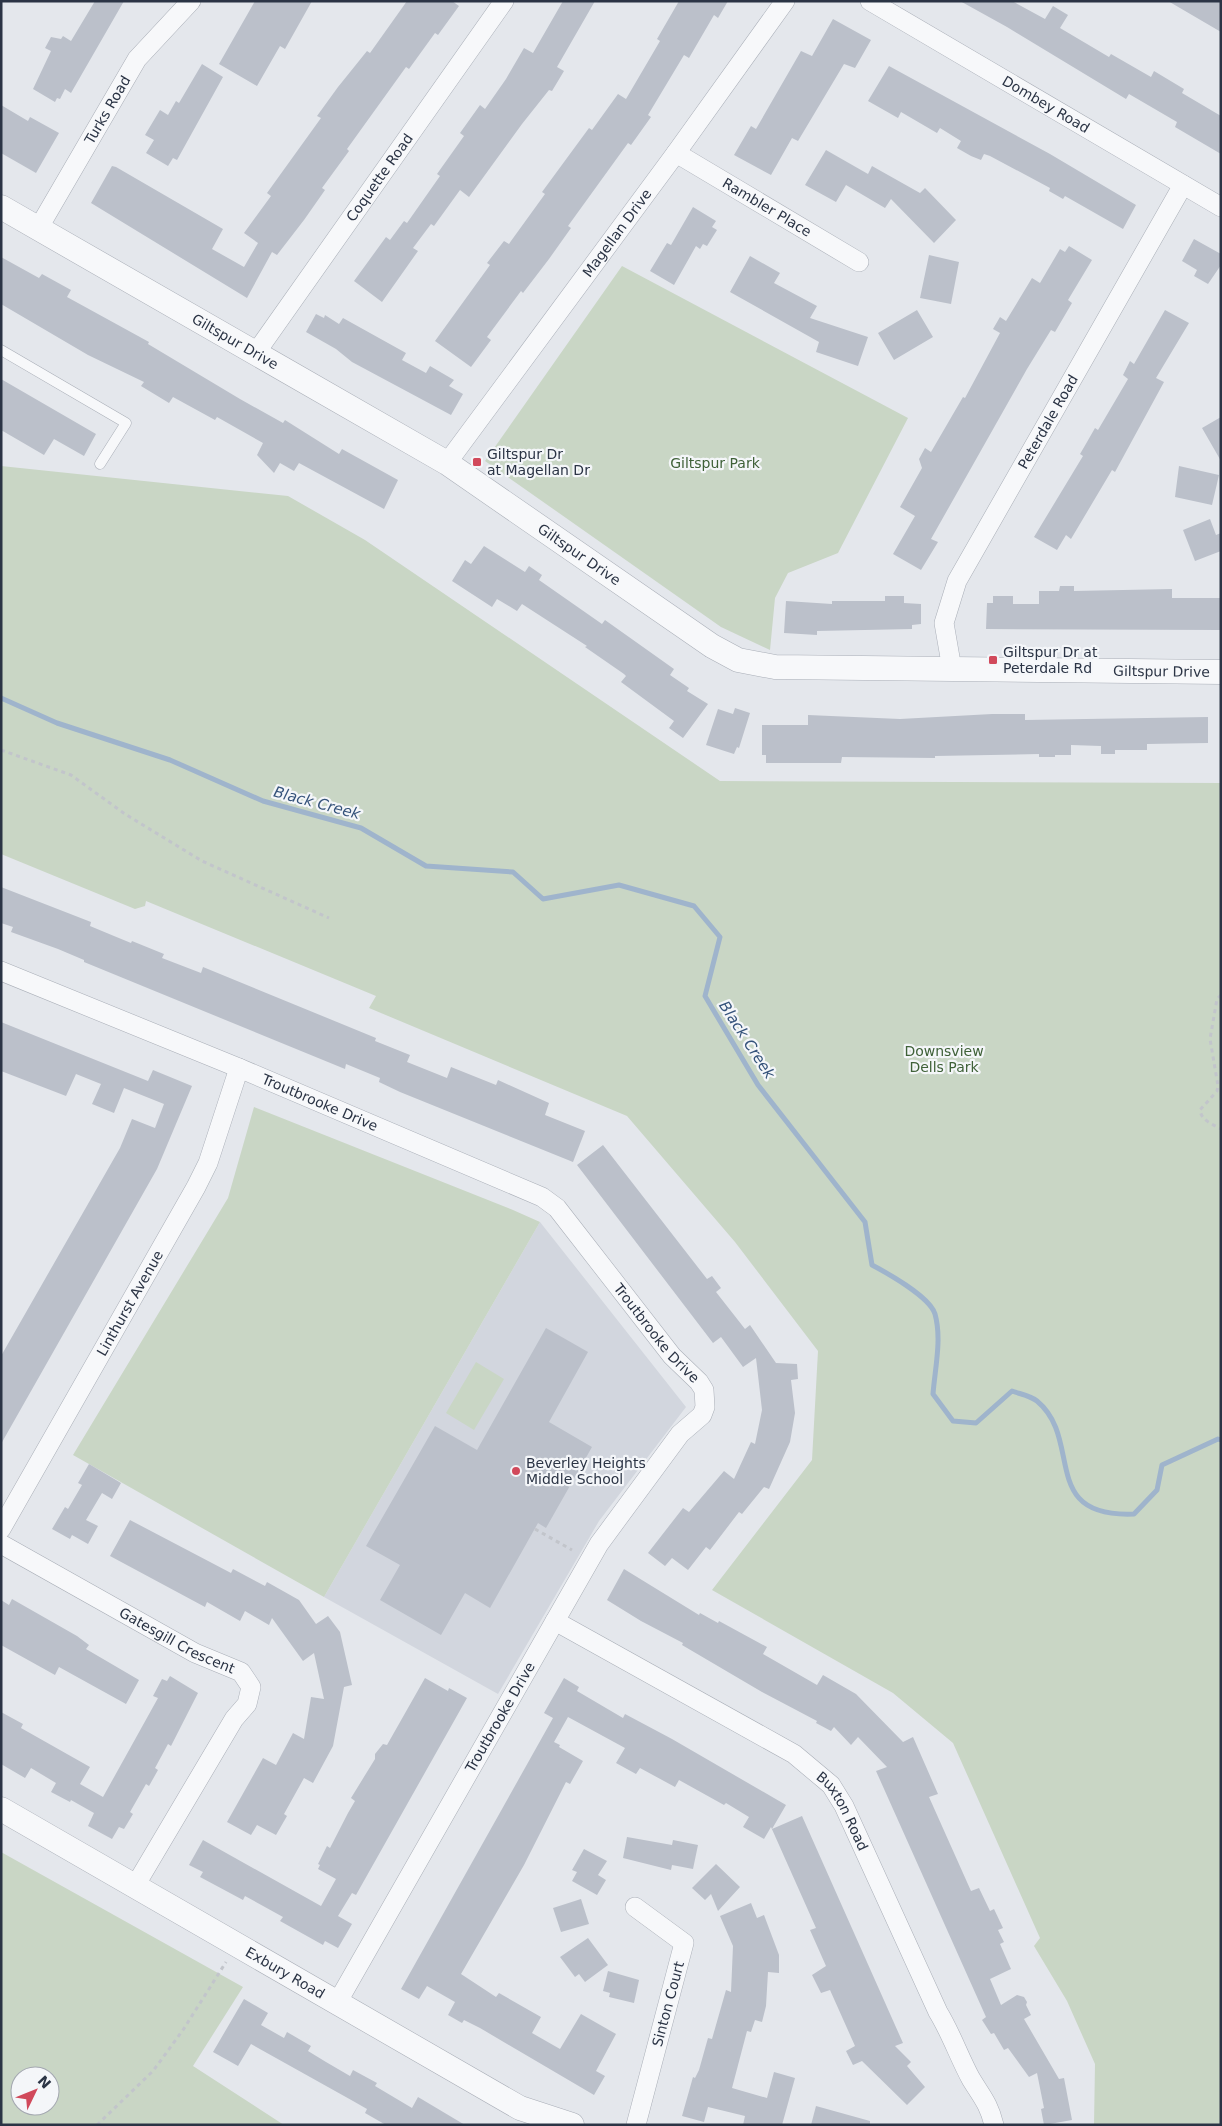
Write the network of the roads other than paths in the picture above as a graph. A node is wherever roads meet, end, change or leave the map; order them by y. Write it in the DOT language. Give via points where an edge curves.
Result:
graph roads {
  1 [pos="191,1"];
  2 [pos="504,1"];
  3 [pos="785,1"];
  4 [pos="870,1"];
  5 [pos="676,153"];
  6 [pos="1184,185"];
  7 [pos="1,207"];
  8 [pos="1221,207"];
  9 [pos="38,229"];
  10 [pos="858,262"];
  11 [pos="1,350"];
  12 [pos="255,354"];
  13 [pos="447,463"];
  14 [pos="100,464"];
  15 [pos="952,669"];
  16 [pos="1221,672"];
  17 [pos="1,972"];
  18 [pos="239,1068"];
  19 [pos="1,1529"];
  20 [pos="1,1544"];
  21 [pos="555,1620"];
  22 [pos="1,1809"];
  23 [pos="134,1886"];
  24 [pos="635,1907"];
  25 [pos="337,2003"];
  26 [pos="572,2125"];
  27 [pos="636,2125"];
  28 [pos="994,2125"];
  1 -- 9 [label="street, Turks Road" via="137,59"];
  2 -- 12 [label="street, Coquette Road"];
  3 -- 5 [label="street, Magellan Drive"];
  4 -- 6 [label="street, Dombey Road"];
  5 -- 10 [label="street, Rambler Place"];
  5 -- 13 [label="street, Magellan Drive"];
  6 -- 8 [label="street, Dombey Road"];
  6 -- 15 [label="street, Peterdale Road" via="957,581 944,623"];
  7 -- 9 [label="street, Giltspur Drive"];
  9 -- 12 [label="street, Giltspur Drive"];
  11 -- 14 [label="lane" via="126,423"];
  12 -- 13 [label="street, Giltspur Drive"];
  13 -- 15 [label="street, Giltspur Drive" via="712,646 738,660 775,667"];
  15 -- 16 [label="street, Giltspur Drive"];
  17 -- 18 [label="street, Troutbrooke Drive"];
  18 -- 19 [label="street, Linthurst Avenue" via="208,1163 196,1187"];
  18 -- 21 [label="street, Troutbrooke Drive" via="542,1196 557,1208 672,1356 704,1390 702,1414 680,1434 599,1544"];
  20 -- 23 [label="street, Gatesgill Crescent" via="195,1653 242,1672 251,1686 247,1704 234,1719"];
  21 -- 25 [label="street, Troutbrooke Drive"];
  21 -- 28 [label="street, Buxton Road" via="771,1741 831,1784 938,2012 971,2079 986,2099"];
  22 -- 23 [label="street, Exbury Road"];
  23 -- 25 [label="street, Exbury Road"];
  24 -- 27 [label="street, Sinton Court" via="684,1943"];
  25 -- 26 [label="street, Exbury Road" via="520,2108"];
}
